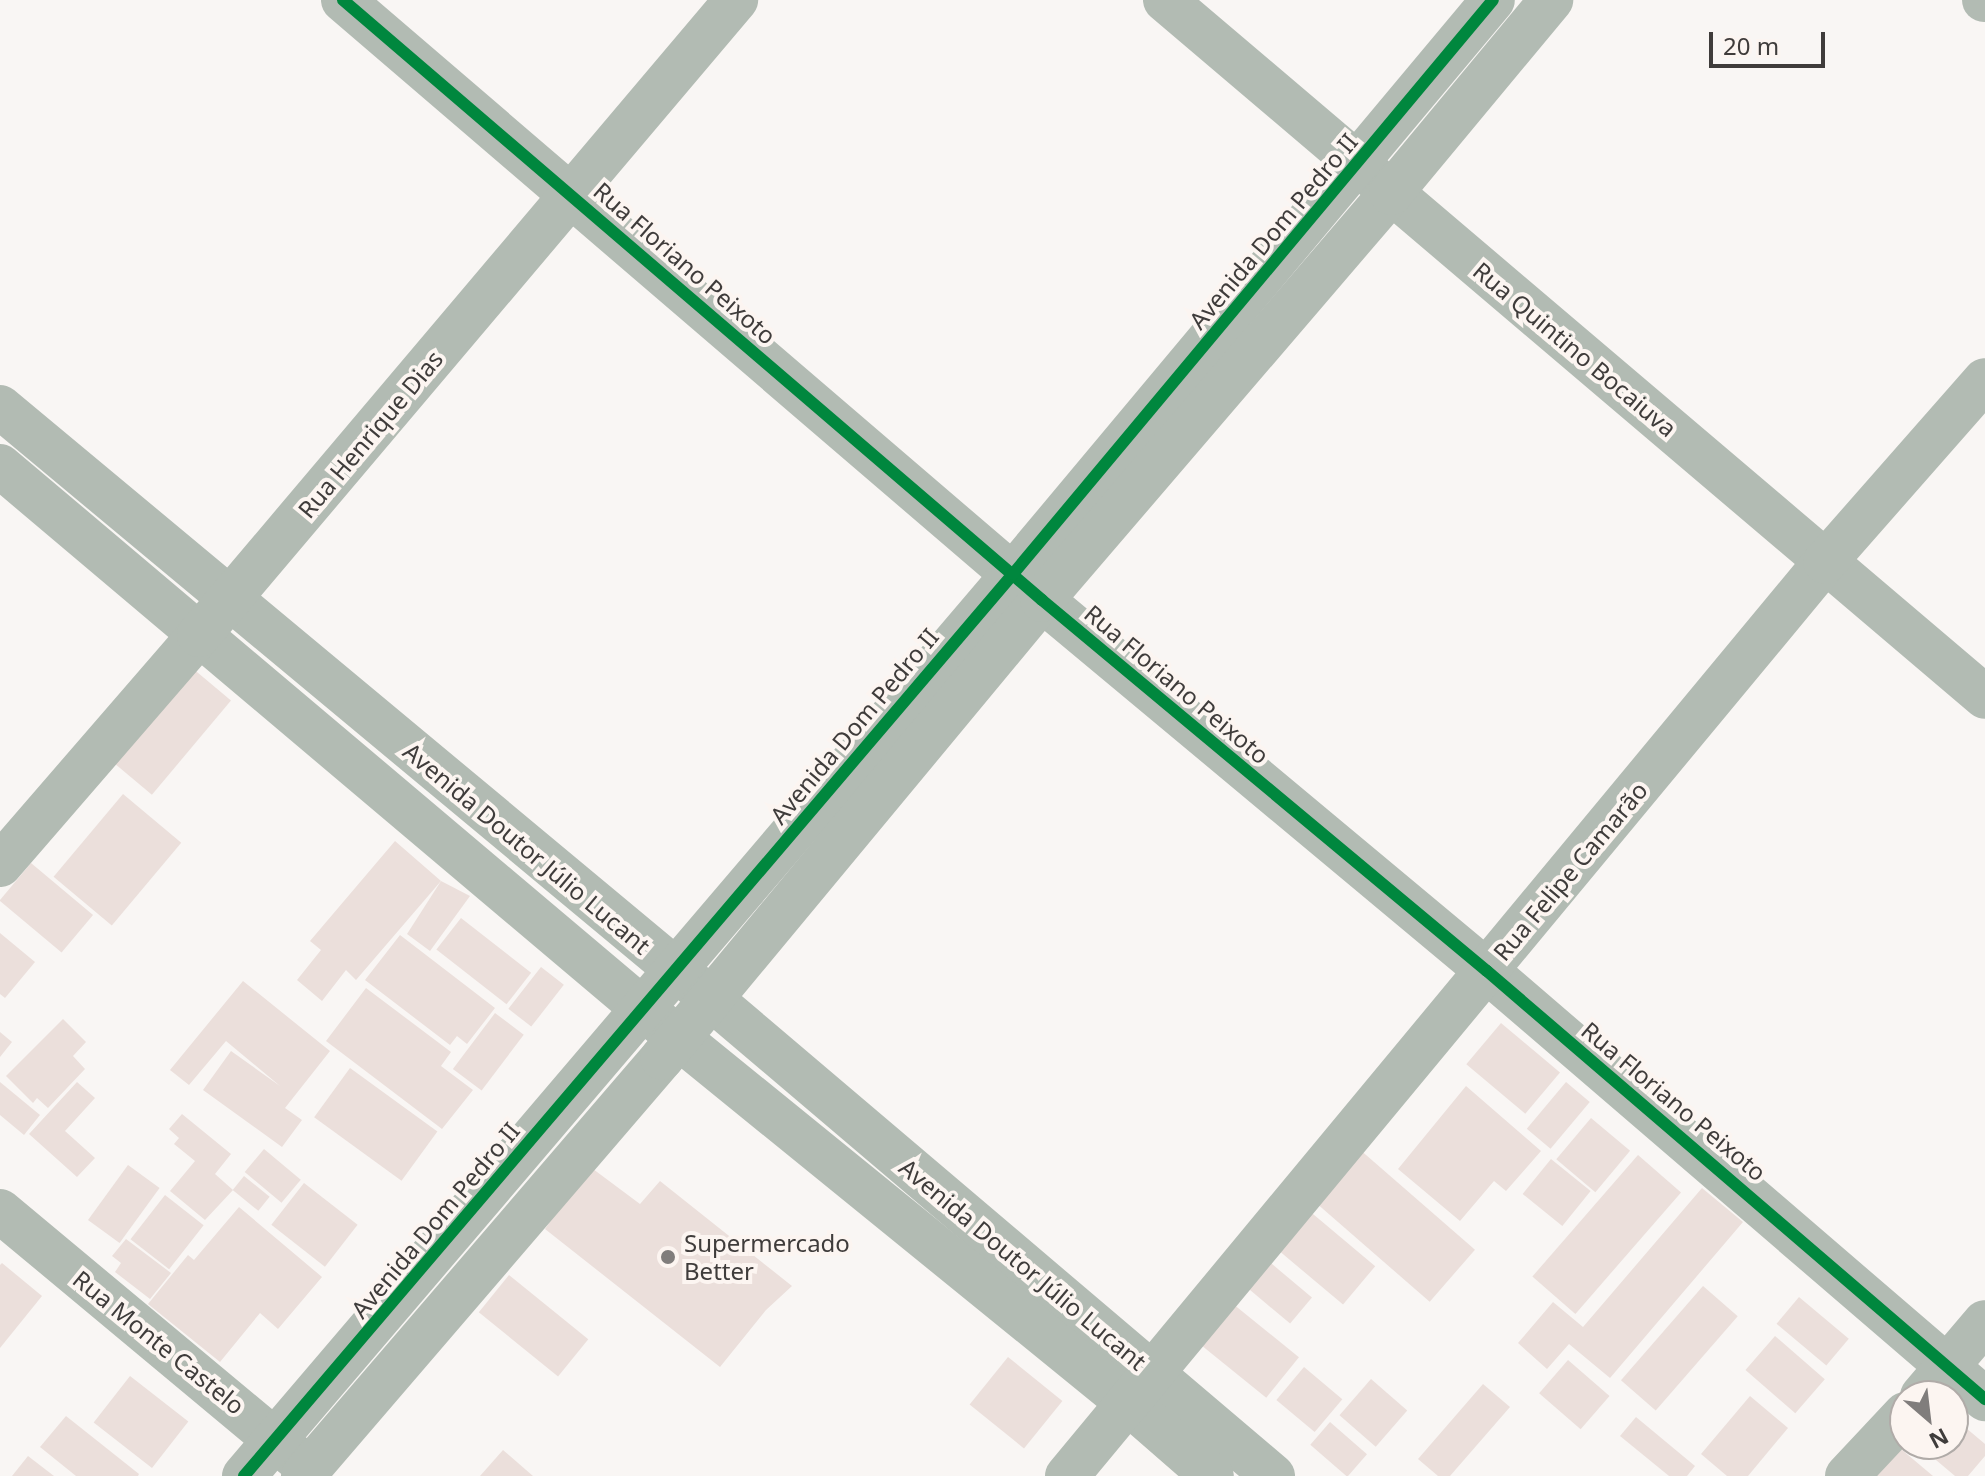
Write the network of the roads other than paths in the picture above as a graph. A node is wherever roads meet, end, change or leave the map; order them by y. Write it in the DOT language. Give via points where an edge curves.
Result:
graph roads {
  1 [pos="343,0"];
  2 [pos="736,0"];
  3 [pos="1165,0"];
  4 [pos="1493,0"];
  5 [pos="1551,0"];
  6 [pos="1357,165"];
  7 [pos="1391,193"];
  8 [pos="572,196"];
  9 [pos="1985,380"];
  10 [pos="6,425"];
  11 [pos="0,466"];
  12 [pos="1825,562"];
  13 [pos="1028,587"];
  14 [pos="230,599"];
  15 [pos="199,635"];
  16 [pos="1985,697"];
  17 [pos="478,807"];
  18 [pos="450,847"];
  19 [pos="0,865"];
  20 [pos="674,971"];
  21 [pos="1487,971"];
  22 [pos="709,997"];
  23 [pos="643,1009"];
  24 [pos="679,1038"];
  25 [pos="927,1182"];
  26 [pos="0,1211"];
  27 [pos="901,1218"];
  28 [pos="1985,1322"];
  29 [pos="1933,1380"];
  30 [pos="1937,1380"];
  31 [pos="1140,1388"];
  32 [pos="1889,1431"];
  33 [pos="277,1439"];
  34 [pos="309,1474"];
  35 [pos="244,1476"];
  36 [pos="1067,1476"];
  37 [pos="1212,1476"];
  38 [pos="1273,1476"];
  39 [pos="1847,1476"];
  1 -- 8 [label="street, Rua Floriano Peixoto"];
  2 -- 8 [label="street, Rua Henrique Dias"];
  3 -- 6 [label="street, Rua Quintino Bocaiuva"];
  4 -- 6 [label="street, Avenida Dom Pedro II"];
  5 -- 7 [label="street, Avenida Dom Pedro II"];
  6 -- 7 [label="street, Rua Quintino Bocaiuva"];
  6 -- 13 [label="street, Avenida Dom Pedro II"];
  7 -- 12 [label="street, Rua Quintino Bocaiuva"];
  7 -- 13 [label="street, Avenida Dom Pedro II"];
  8 -- 13 [label="street, Rua Floriano Peixoto"];
  8 -- 14 [label="street, Rua Henrique Dias"];
  9 -- 12 [label="street, Rua Felipe Camarão"];
  10 -- 14 [label="street, Avenida Doutor Júlio Lucant"];
  11 -- 15 [label="street, Avenida Doutor Júlio Lucant"];
  12 -- 16 [label="street, Rua Quintino Bocaiuva"];
  12 -- 21 [label="street, Rua Felipe Camarão"];
  13 -- 20 [label="street, Avenida Dom Pedro II"];
  13 -- 21 [label="street, Rua Floriano Peixoto"];
  13 -- 22 [label="street, Avenida Dom Pedro II"];
  14 -- 15 [label="street, Rua Henrique Dias"];
  14 -- 17 [label="street, Avenida Doutor Júlio Lucant"];
  15 -- 18 [label="street, Avenida Doutor Júlio Lucant"];
  15 -- 19 [label="street, Rua Henrique Dias"];
  17 -- 18 [label="street"];
  17 -- 20 [label="street, Avenida Doutor Júlio Lucant"];
  18 -- 23 [label="street, Avenida Doutor Júlio Lucant"];
  20 -- 22 [label="street, Avenida Doutor Júlio Lucant"];
  20 -- 23 [label="street, Avenida Dom Pedro II"];
  21 -- 29 [label="street, Rua Floriano Peixoto" via="1852,1281"];
  21 -- 31 [label="street, Rua Felipe Camarão"];
  22 -- 24 [label="street, Avenida Dom Pedro II"];
  22 -- 25 [label="street, Avenida Doutor Júlio Lucant"];
  23 -- 24 [label="street, Avenida Doutor Júlio Lucant"];
  23 -- 33 [label="street, Avenida Dom Pedro II"];
  24 -- 27 [label="street, Avenida Doutor Júlio Lucant"];
  24 -- 34 [label="street, Avenida Dom Pedro II"];
  25 -- 27 [label="street"];
  25 -- 31 [label="street, Avenida Doutor Júlio Lucant"];
  26 -- 33 [label="street, Rua Monte Castelo"];
  27 -- 31 [label="street, Avenida Doutor Júlio Lucant"];
  28 -- 30 [label="street"];
  31 -- 36 [label="street, Rua Felipe Camarão"];
  31 -- 37 [label="street, Avenida Doutor Júlio Lucant"];
  31 -- 38 [label="street, Avenida Doutor Júlio Lucant"];
  32 -- 39 [label="street"];
  33 -- 34 [label="street, Rua Monte Castelo"];
  33 -- 35 [label="street, Avenida Dom Pedro II"];
}
